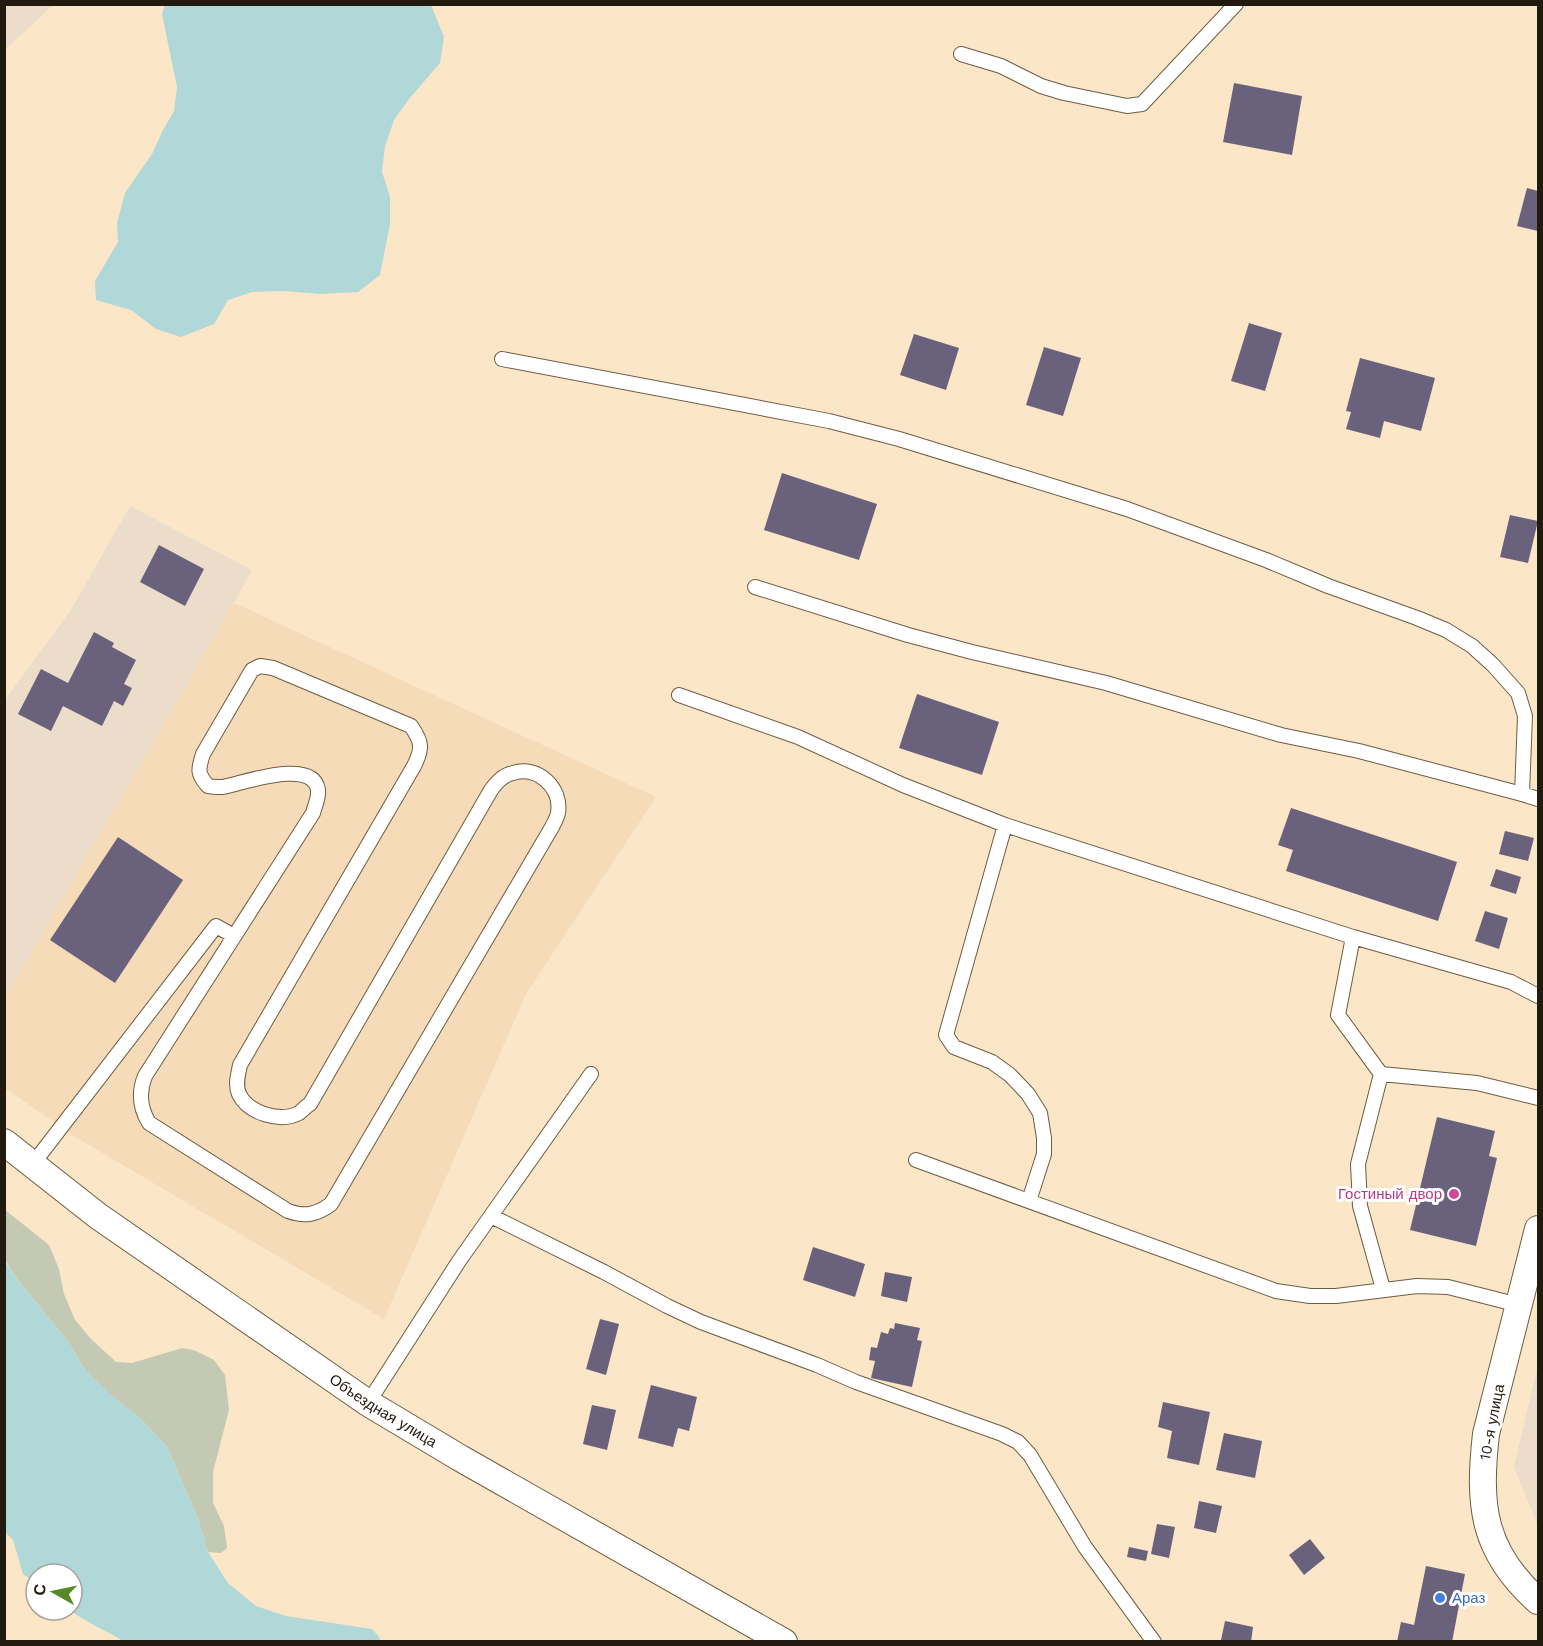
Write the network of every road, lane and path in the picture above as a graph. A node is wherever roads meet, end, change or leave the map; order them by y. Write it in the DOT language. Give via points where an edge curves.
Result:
graph roads {
  1 [pos="1236,4"];
  2 [pos="961,54"];
  3 [pos="502,360"];
  4 [pos="755,587"];
  5 [pos="679,695"];
  6 [pos="1522,794"];
  7 [pos="1539,799"];
  8 [pos="1005,825"];
  9 [pos="234,936"];
  10 [pos="1353,937"];
  11 [pos="1539,996"];
  12 [pos="591,1074"];
  13 [pos="1381,1074"];
  14 [pos="1539,1098"];
  15 [pos="4,1142"];
  16 [pos="916,1160"];
  17 [pos="32,1165"];
  18 [pos="1029,1201"];
  19 [pos="491,1216"];
  20 [pos="1539,1229"];
  21 [pos="1383,1289"];
  22 [pos="1519,1305"];
  23 [pos="368,1402"];
  24 [pos="1539,1601"];
  25 [pos="784,1641"];
  26 [pos="1154,1641"];
  1 -- 2 [label="lane" via="1142,104 1127,106 1064,93"];
  3 -- 6 [label="lane" via="829,421 898,439 1127,509 1446,630 1472,646 1518,693 1525,716"];
  4 -- 6 [label="lane" via="908,635 1106,683 1281,735 1359,751"];
  5 -- 8 [label="lane" via="798,737 903,785"];
  6 -- 7 [label="lane"];
  8 -- 10 [label="lane"];
  8 -- 18 [label="lane" via="946,1035 954,1047 992,1062 1010,1076 1040,1113 1044,1154"];
  9 -- 9 [label="lane" via="313,813 318,799 318,787 302,774 286,773 220,787 208,786 201,778 203,754 252,670 260,666 411,726 421,744 414,766 240,1065 238,1092 257,1112 286,1116 309,1104 499,780 525,771 539,775 554,790 558,814 552,827 331,1204 321,1212 299,1215 288,1211 149,1123 144,1115 141,1093 145,1076"];
  9 -- 17 [label="lane" via="216,926"];
  10 -- 11 [label="lane" via="1511,982"];
  10 -- 13 [label="lane" via="1338,1015"];
  12 -- 19 [label="lane"];
  13 -- 14 [label="lane" via="1477,1083"];
  13 -- 21 [label="lane" via="1358,1164 1360,1206"];
  15 -- 17 [label="street, Объездная улица"];
  16 -- 18 [label="lane"];
  17 -- 23 [label="street, Объездная улица" via="98,1216"];
  18 -- 21 [label="lane" via="1276,1291 1336,1296"];
  19 -- 23 [label="lane"];
  19 -- 26 [label="lane" via="701,1322 1018,1442 1030,1455 1085,1547"];
  20 -- 22 [label="street, 10-я улица"];
  21 -- 22 [label="lane" via="1448,1287"];
  22 -- 24 [label="street, 10-я улица" via="1486,1434 1482,1497 1488,1526 1502,1558 1519,1584"];
  23 -- 25 [label="street, Объездная улица"];
}
